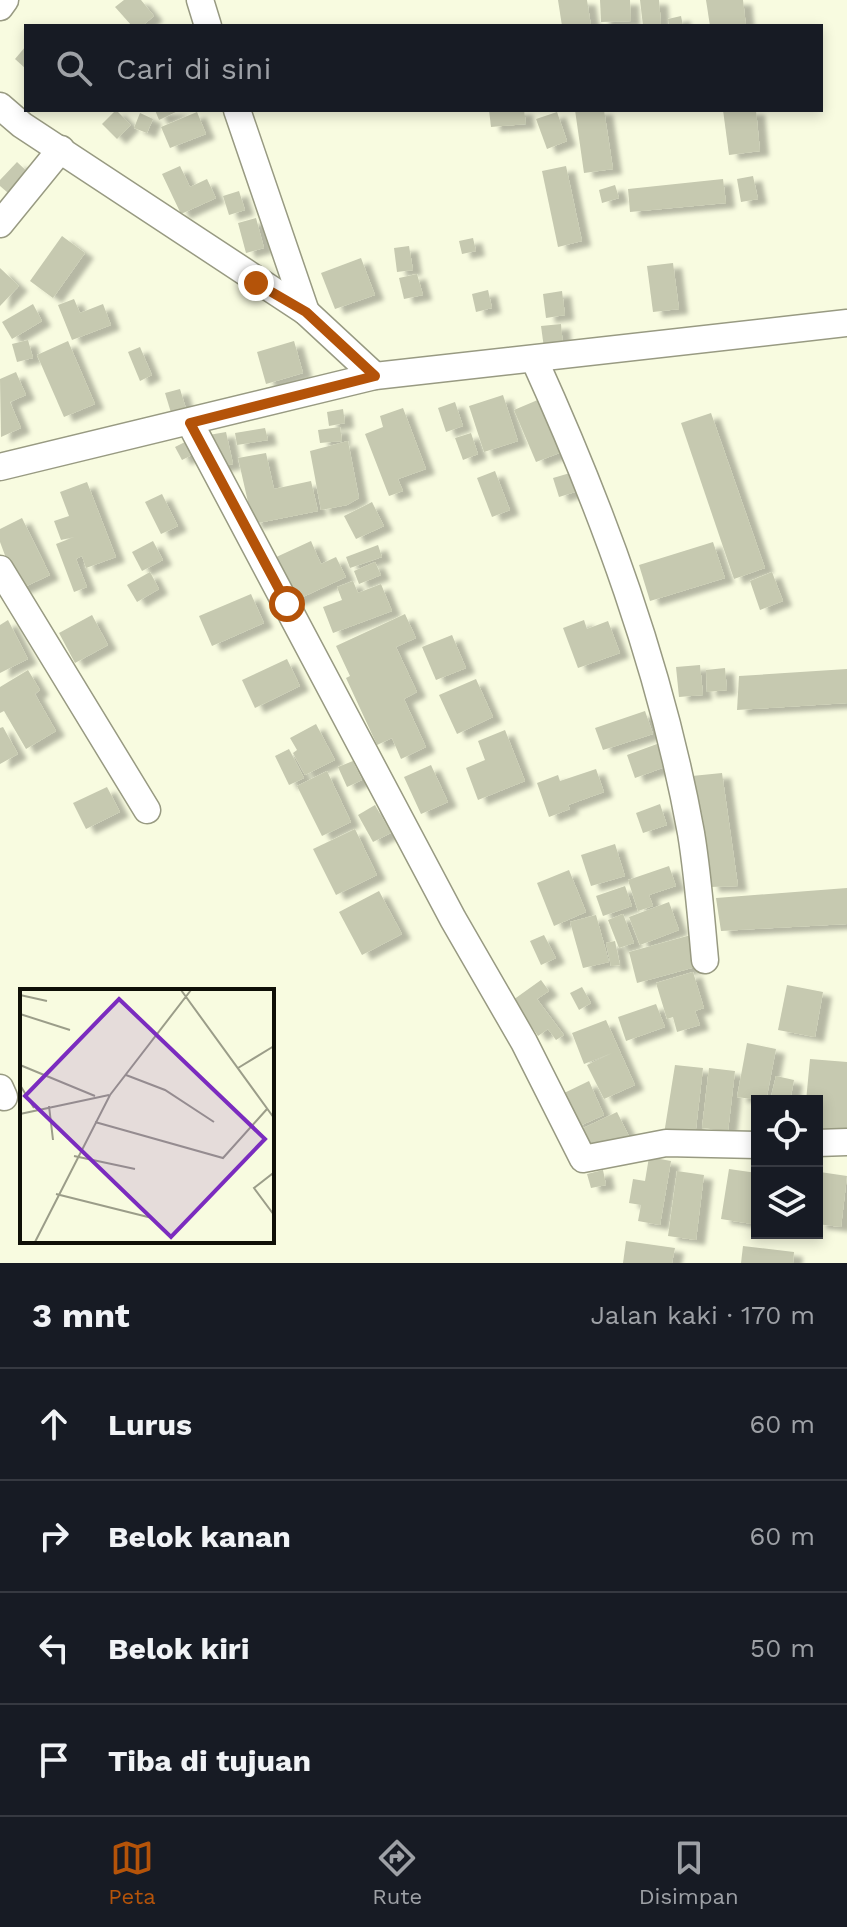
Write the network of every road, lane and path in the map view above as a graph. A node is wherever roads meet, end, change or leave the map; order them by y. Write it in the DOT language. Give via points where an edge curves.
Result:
graph roads {
  1 [pos="5,0"];
  2 [pos="200,0"];
  3 [pos="0,7"];
  4 [pos="207,24"];
  5 [pos="0,106"];
  6 [pos="238,112"];
  7 [pos="61,149"];
  8 [pos="0,224"];
  9 [pos="306,312"];
  10 [pos="847,323"];
  11 [pos="534,359"];
  12 [pos="375,376"];
  13 [pos="190,423"];
  14 [pos="0,467"];
  15 [pos="0,569"];
  16 [pos="147,810"];
  17 [pos="705,960"];
  18 [pos="847,1142"];
  19 [pos="823,1143"];
  20 [pos="751,1145"];
  1 -- 3 [label="street"];
  2 -- 4 [label="street"];
  5 -- 7 [label="street"];
  6 -- 9 [label="street"];
  7 -- 8 [label="street"];
  7 -- 9 [label="street"];
  9 -- 12 [label="street"];
  10 -- 11 [label="street"];
  11 -- 12 [label="street"];
  11 -- 17 [label="street" via="584,467 633,603 691,834"];
  12 -- 13 [label="street"];
  13 -- 14 [label="street"];
  13 -- 20 [label="street" via="583,1159 666,1143"];
  15 -- 16 [label="street"];
  18 -- 19 [label="street"];
}
